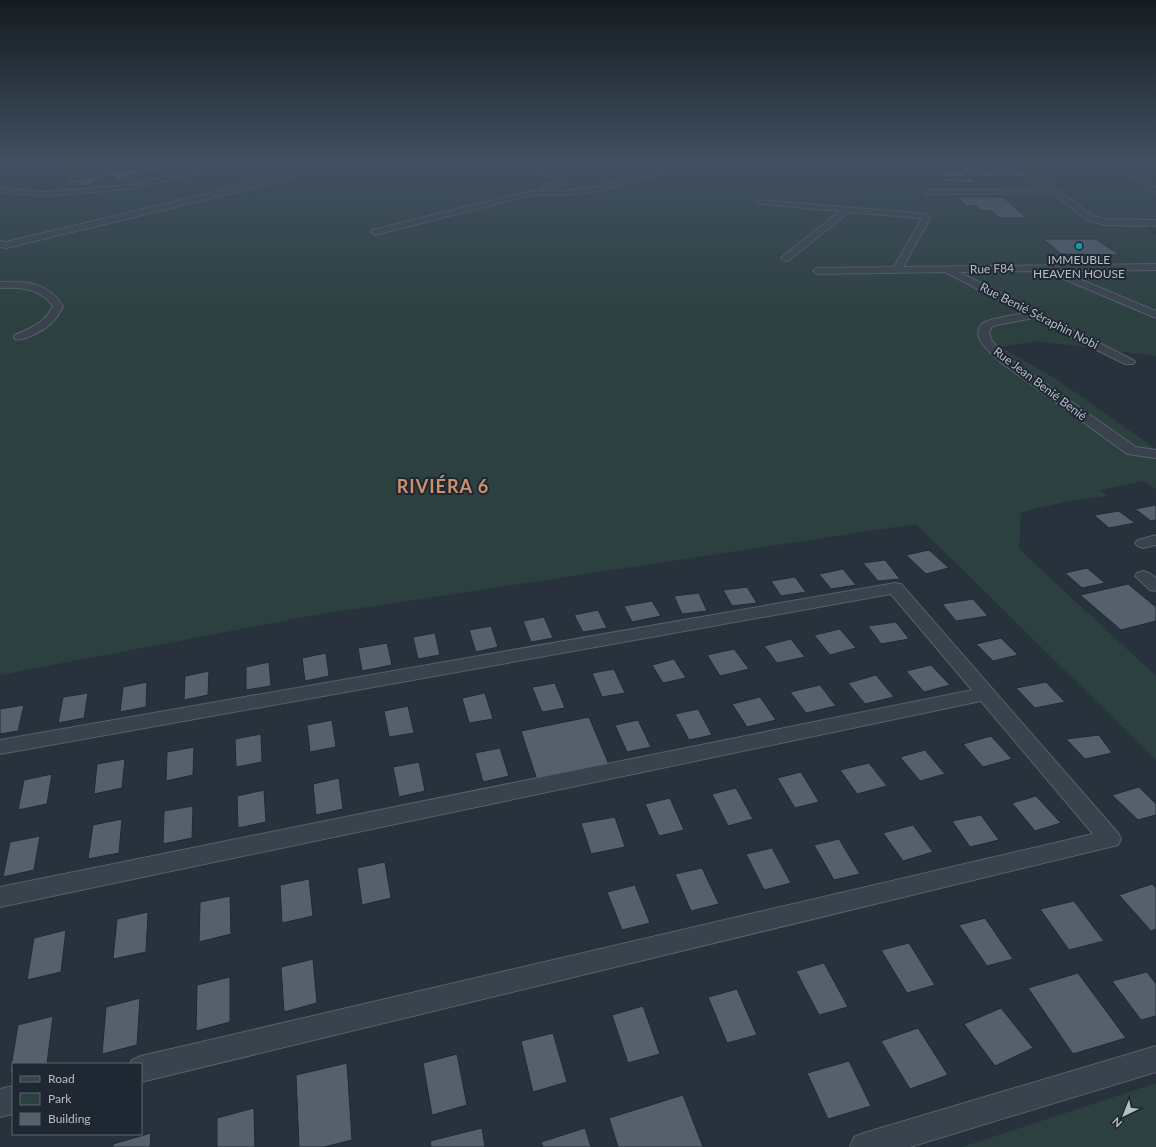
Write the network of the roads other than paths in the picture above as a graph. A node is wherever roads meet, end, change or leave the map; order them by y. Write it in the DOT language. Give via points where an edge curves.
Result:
graph roads {
  1 [pos="135,215"];
  2 [pos="445,215"];
  3 [pos="841,215"];
  4 [pos="908,215"];
  5 [pos="1085,215"];
  6 [pos="1156,222"];
  7 [pos="376,232"];
  8 [pos="0,244"];
  9 [pos="786,258"];
  10 [pos="1156,266"];
  11 [pos="1044,268"];
  12 [pos="897,270"];
  13 [pos="948,270"];
  14 [pos="818,271"];
  15 [pos="0,284"];
  16 [pos="1034,314"];
  17 [pos="1156,315"];
  18 [pos="19,337"];
  19 [pos="1129,362"];
  20 [pos="1156,454"];
  21 [pos="1144,576"];
  22 [pos="1156,586"];
  23 [pos="984,694"];
  24 [pos="0,747"];
  25 [pos="0,897"];
  26 [pos="1156,1059"];
  27 [pos="142,1069"];
  28 [pos="12,1100"];
  29 [pos="0,1103"];
  30 [pos="864,1147"];
  1 -- 8 [label="street" via="6,245"];
  2 -- 7 [label="street"];
  3 -- 9 [label="street"];
  4 -- 12 [label="street" via="926,218"];
  5 -- 6 [label="street" via="1105,222"];
  10 -- 11 [label="street, Rue F84"];
  11 -- 13 [label="street, Rue F84"];
  11 -- 17 [label="street"];
  12 -- 13 [label="street, Rue F84"];
  12 -- 14 [label="street, Rue F84"];
  13 -- 16 [label="street, Rue Benié Séraphin Nobi"];
  15 -- 18 [label="street" via="26,285 43,290 58,306 55,316 46,324"];
  16 -- 19 [label="street, Rue Benié Séraphin Nobi"];
  16 -- 20 [label="street, Rue Jean Benié Benié" via="988,324 983,328 982,334 1003,359 1132,451"];
  21 -- 22 [label="street"];
  23 -- 24 [label="street" via="895,588"];
  23 -- 25 [label="street"];
  23 -- 27 [label="street" via="1110,839"];
  26 -- 30 [label="street"];
  28 -- 29 [label="street"];
}
